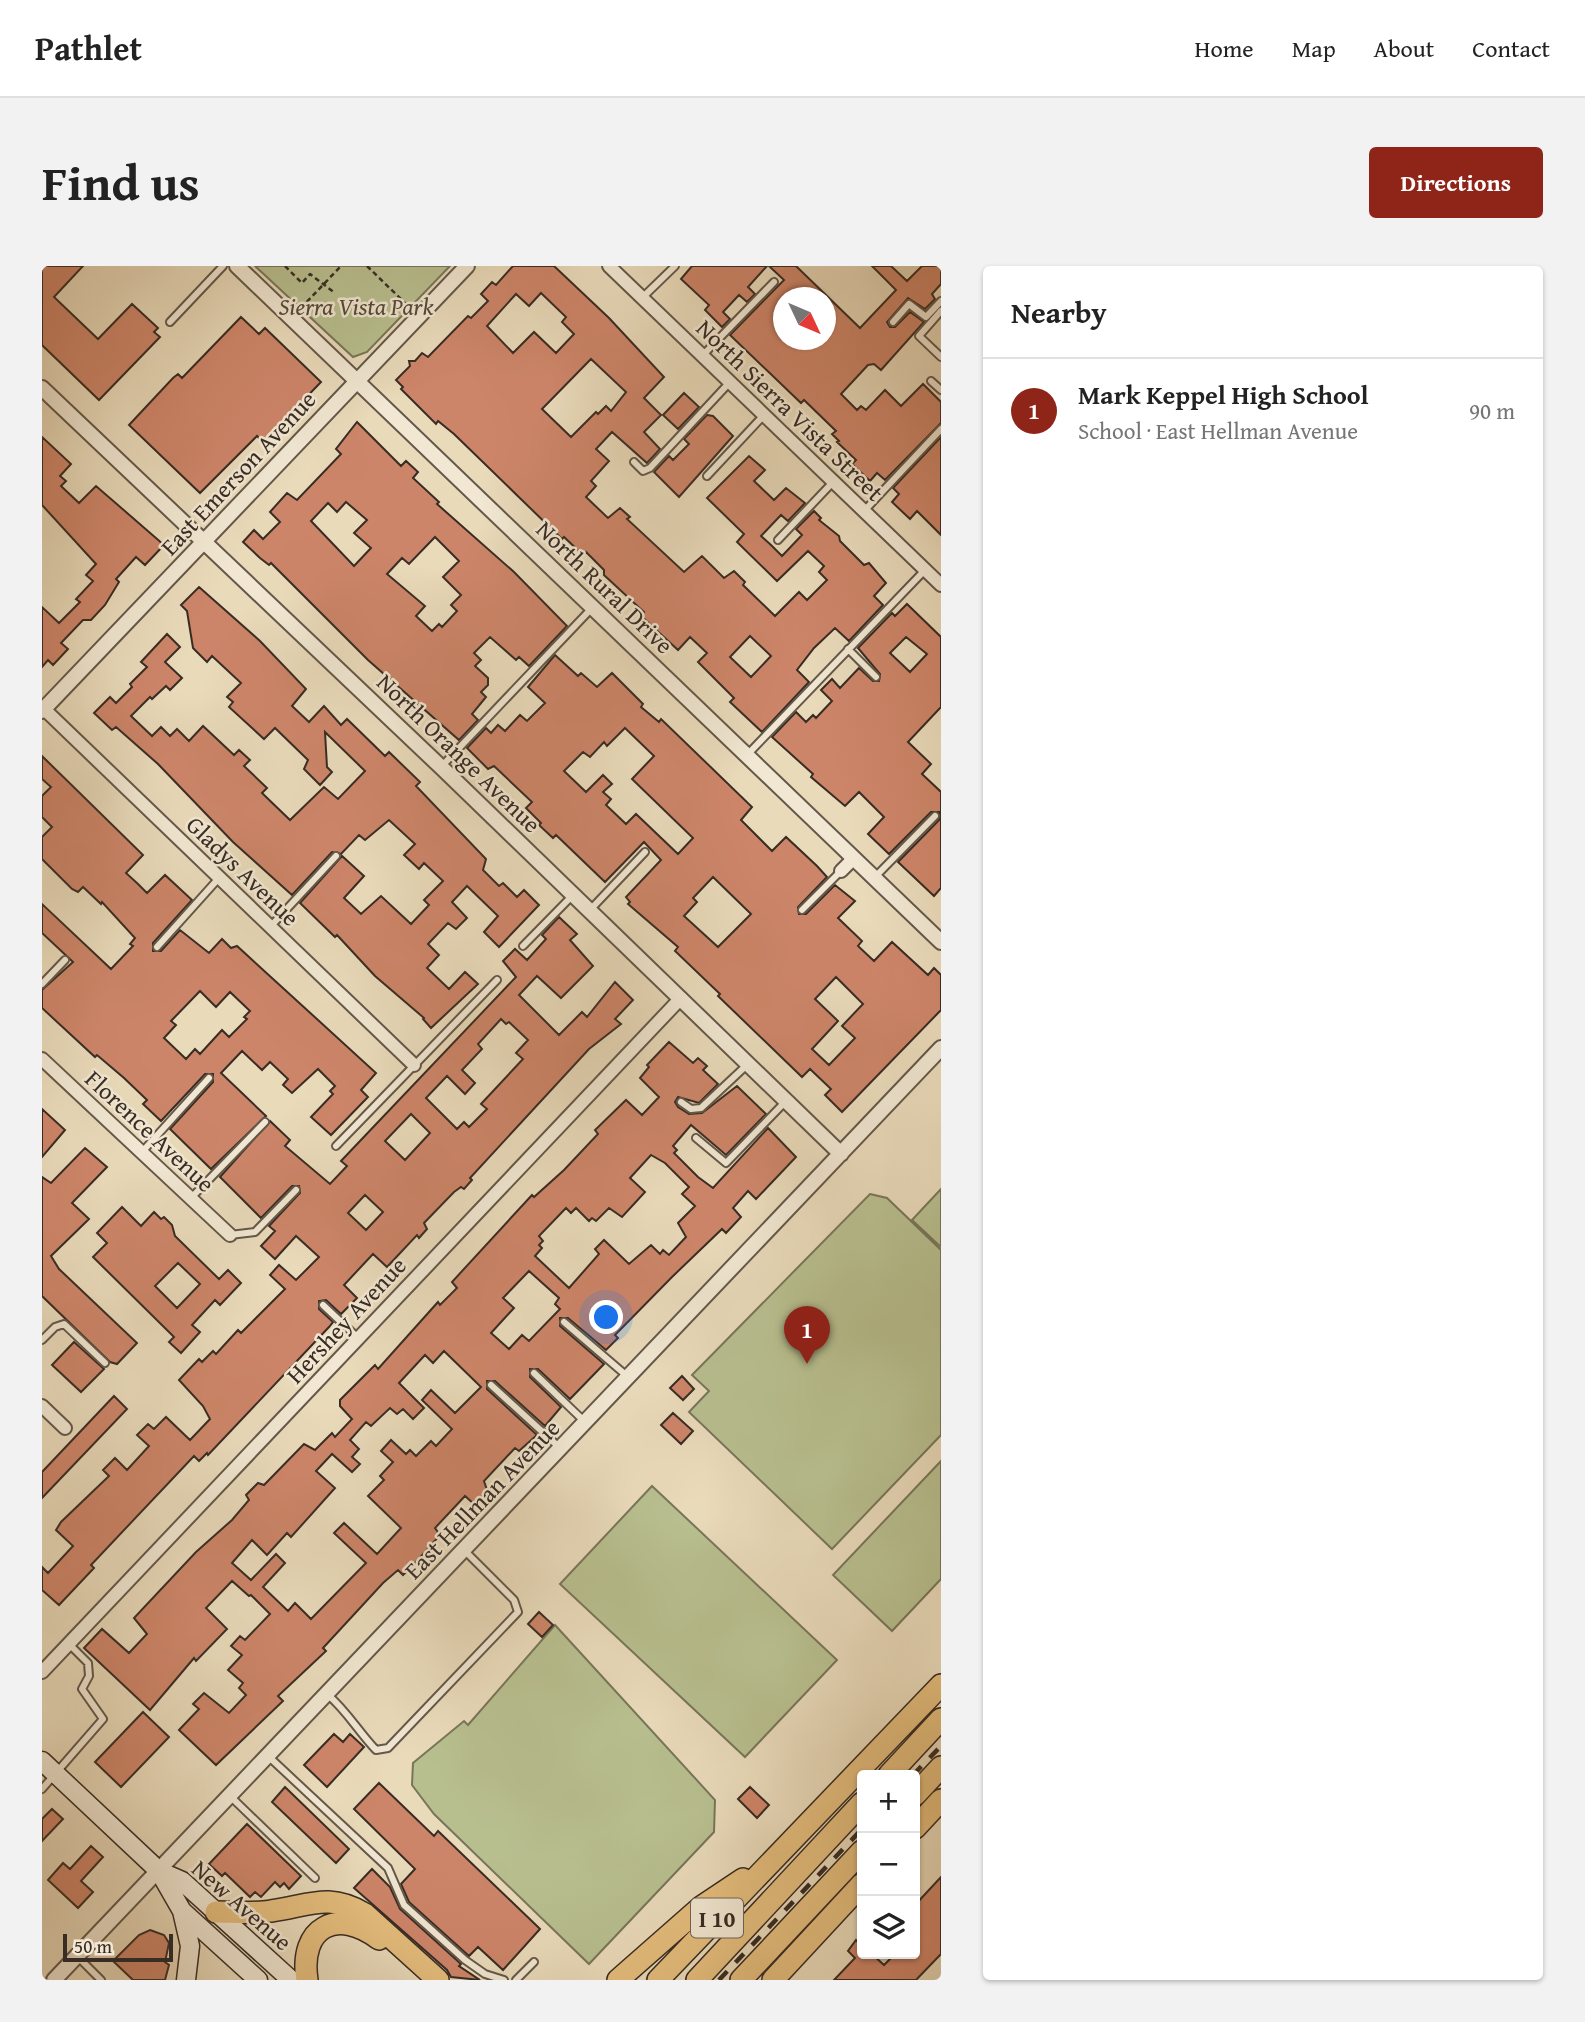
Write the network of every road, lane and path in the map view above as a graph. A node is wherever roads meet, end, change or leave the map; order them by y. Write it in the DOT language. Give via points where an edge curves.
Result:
graph roads {
  1 [pos="223,266"];
  2 [pos="237,266"];
  3 [pos="285,266"];
  4 [pos="341,266"];
  5 [pos="367,266"];
  6 [pos="467,266"];
  7 [pos="609,266"];
  8 [pos="676,266"];
  9 [pos="774,282"];
  10 [pos="324,284"];
  11 [pos="335,293"];
  12 [pos="642,298"];
  13 [pos="941,301"];
  14 [pos="406,304"];
  15 [pos="301,308"];
  16 [pos="941,311"];
  17 [pos="170,322"];
  18 [pos="893,322"];
  19 [pos="703,355"];
  20 [pos="941,357"];
  21 [pos="357,381"];
  22 [pos="931,381"];
  23 [pos="730,382"];
  24 [pos="42,388"];
  25 [pos="941,390"];
  26 [pos="764,415"];
  27 [pos="941,429"];
  28 [pos="634,462"];
  29 [pos="706,476"];
  30 [pos="834,481"];
  31 [pos="864,510"];
  32 [pos="778,540"];
  33 [pos="205,541"];
  34 [pos="925,570"];
  35 [pos="941,585"];
  36 [pos="593,607"];
  37 [pos="848,649"];
  38 [pos="876,677"];
  39 [pos="43,709"];
  40 [pos="747,755"];
  41 [pos="441,767"];
  42 [pos="935,816"];
  43 [pos="645,852"];
  44 [pos="336,856"];
  45 [pos="854,858"];
  46 [pos="841,871"];
  47 [pos="875,877"];
  48 [pos="219,878"];
  49 [pos="574,895"];
  50 [pos="590,910"];
  51 [pos="802,910"];
  52 [pos="270,927"];
  53 [pos="941,942"];
  54 [pos="523,946"];
  55 [pos="157,947"];
  56 [pos="65,960"];
  57 [pos="497,980"];
  58 [pos="42,984"];
  59 [pos="681,998"];
  60 [pos="941,1048"];
  61 [pos="42,1059"];
  62 [pos="935,1059"];
  63 [pos="749,1063"];
  64 [pos="414,1065"];
  65 [pos="209,1078"];
  66 [pos="786,1101"];
  67 [pos="681,1102"];
  68 [pos="265,1122"];
  69 [pos="696,1139"];
  70 [pos="336,1146"];
  71 [pos="142,1152"];
  72 [pos="841,1154"];
  73 [pos="296,1190"];
  74 [pos="191,1198"];
  75 [pos="230,1235"];
  76 [pos="323,1306"];
  77 [pos="564,1322"];
  78 [pos="358,1338"];
  79 [pos="42,1340"];
  80 [pos="105,1363"];
  81 [pos="534,1373"];
  82 [pos="628,1378"];
  83 [pos="491,1385"];
  84 [pos="42,1406"];
  85 [pos="586,1422"];
  86 [pos="65,1428"];
  87 [pos="561,1449"];
  88 [pos="464,1550"];
  89 [pos="69,1644"];
  90 [pos="42,1672"];
  91 [pos="941,1685"];
  92 [pos="327,1694"];
  93 [pos="941,1719"];
  94 [pos="268,1756"];
  95 [pos="48,1767"];
  96 [pos="941,1767"];
  97 [pos="893,1770"];
  98 [pos="42,1789"];
  99 [pos="920,1790"];
  100 [pos="230,1796"];
  101 [pos="941,1800"];
  102 [pos="857,1808"];
  103 [pos="920,1823"];
  104 [pos="777,1856"];
  105 [pos="857,1856"];
  106 [pos="159,1871"];
  107 [pos="315,1878"];
  108 [pos="857,1889"];
  109 [pos="182,1911"];
  110 [pos="216,1912"];
  111 [pos="78,1956"];
  112 [pos="534,1962"];
  113 [pos="54,1980"];
  114 [pos="101,1980"];
  115 [pos="186,1980"];
  116 [pos="258,1980"];
  117 [pos="291,1980"];
  118 [pos="307,1980"];
  119 [pos="424,1980"];
  120 [pos="438,1980"];
  121 [pos="505,1980"];
  122 [pos="516,1980"];
  123 [pos="618,1980"];
  124 [pos="658,1980"];
  125 [pos="697,1980"];
  126 [pos="741,1980"];
  127 [pos="773,1980"];
  1 -- 17 [label="lane"];
  2 -- 21 [label="street, North Rural Drive"];
  3 -- 10 [label="path" via="302,282 310,274"];
  4 -- 10 [label="path"];
  5 -- 14 [label="path"];
  6 -- 21 [label="street, East Emerson Avenue"];
  7 -- 12 [label="street, North Sierra Vista Street"];
  8 -- 12 [label="lane"];
  9 -- 19 [label="lane"];
  10 -- 11 [label="path"];
  10 -- 15 [label="path"];
  12 -- 19 [label="street, North Sierra Vista Street"];
  13 -- 18 [label="lane" via="926,317 909,304"];
  16 -- 20 [label="lane" via="919,336"];
  19 -- 23 [label="street, North Sierra Vista Street"];
  21 -- 33 [label="street, East Emerson Avenue"];
  21 -- 36 [label="street, North Rural Drive"];
  22 -- 25 [label="lane"];
  23 -- 26 [label="street, North Sierra Vista Street"];
  23 -- 28 [label="lane" via="650,468 643,471"];
  24 -- 33 [label="street, North Orange Avenue"];
  26 -- 29 [label="lane"];
  26 -- 30 [label="street, North Sierra Vista Street"];
  27 -- 31 [label="lane"];
  30 -- 31 [label="street, North Sierra Vista Street"];
  30 -- 32 [label="lane"];
  31 -- 34 [label="street, North Sierra Vista Street"];
  33 -- 39 [label="street, East Emerson Avenue"];
  33 -- 41 [label="street, North Orange Avenue"];
  34 -- 35 [label="street, North Sierra Vista Street"];
  34 -- 37 [label="lane"];
  36 -- 40 [label="street, North Rural Drive"];
  36 -- 41 [label="lane"];
  37 -- 38 [label="lane"];
  37 -- 40 [label="lane"];
  39 -- 48 [label="street, Gladys Avenue"];
  40 -- 45 [label="street, North Rural Drive"];
  41 -- 49 [label="street, North Orange Avenue"];
  42 -- 47 [label="lane"];
  43 -- 50 [label="lane"];
  44 -- 52 [label="lane"];
  45 -- 46 [label="street"];
  45 -- 47 [label="street, North Rural Drive"];
  46 -- 51 [label="lane"];
  47 -- 53 [label="street, North Rural Drive"];
  48 -- 52 [label="street, Gladys Avenue"];
  48 -- 55 [label="lane"];
  49 -- 50 [label="street, North Orange Avenue"];
  49 -- 54 [label="lane"];
  50 -- 59 [label="street, North Orange Avenue"];
  52 -- 64 [label="street, Gladys Avenue"];
  56 -- 58 [label="lane"];
  57 -- 64 [label="lane"];
  59 -- 63 [label="street, North Orange Avenue"];
  59 -- 78 [label="street, Hershey Avenue"];
  60 -- 62 [label="street, East Hellman Avenue"];
  61 -- 71 [label="street, Florence Avenue"];
  62 -- 72 [label="street, East Hellman Avenue"];
  63 -- 66 [label="street, North Orange Avenue"];
  63 -- 67 [label="lane" via="701,1108 691,1109"];
  64 -- 70 [label="lane"];
  65 -- 71 [label="lane"];
  66 -- 69 [label="lane" via="726,1163"];
  66 -- 72 [label="street, North Orange Avenue"];
  68 -- 74 [label="lane"];
  71 -- 74 [label="street, Florence Avenue"];
  72 -- 82 [label="street, East Hellman Avenue"];
  73 -- 75 [label="lane" via="255,1232"];
  74 -- 75 [label="street, Florence Avenue"];
  76 -- 78 [label="lane"];
  77 -- 82 [label="lane"];
  78 -- 89 [label="street, Hershey Avenue"];
  79 -- 80 [label="lane" via="64,1324"];
  81 -- 85 [label="lane"];
  82 -- 85 [label="street, East Hellman Avenue"];
  83 -- 87 [label="lane"];
  84 -- 86 [label="street"];
  85 -- 87 [label="street, East Hellman Avenue"];
  87 -- 88 [label="street, East Hellman Avenue"];
  88 -- 92 [label="street, East Hellman Avenue"];
  88 -- 92 [label="lane" via="514,1600 518,1612 388,1748 376,1750 355,1728 347,1711"];
  89 -- 90 [label="street, Hershey Avenue"];
  89 -- 95 [label="lane" via="88,1663 89,1676 82,1689 103,1719"];
  91 -- 104 [label="highway, I 10"];
  92 -- 94 [label="street, East Hellman Avenue"];
  93 -- 97 [label="highway"];
  94 -- 100 [label="street, East Hellman Avenue"];
  94 -- 121 [label="lane" via="388,1868 404,1905 465,1960 485,1974"];
  95 -- 98 [label="lane"];
  95 -- 106 [label="main road, New Avenue"];
  96 -- 99 [label="highway"];
  100 -- 106 [label="street, East Hellman Avenue"];
  100 -- 107 [label="lane"];
  101 -- 103 [label="highway"];
  102 -- 125 [label="highway"];
  104 -- 123 [label="highway" via="701,1907"];
  104 -- 124 [label="highway, I 10"];
  105 -- 126 [label="highway"];
  106 -- 109 [label="main road, New Avenue"];
  106 -- 110 [label="main road, New Avenue" via="182,1881"];
  106 -- 111 [label="street, East Hellman Avenue"];
  108 -- 127 [label="highway"];
  109 -- 115 [label="main road" via="190,1946"];
  109 -- 116 [label="main road, New Avenue"];
  110 -- 117 [label="main road, New Avenue"];
  110 -- 120 [label="highway" via="270,1912 324,1900 352,1906"];
  111 -- 113 [label="street, East Hellman Avenue"];
  111 -- 114 [label="lane"];
  112 -- 122 [label="lane"];
  118 -- 119 [label="highway" via="304,1959 313,1936 336,1922 369,1932"];
}
